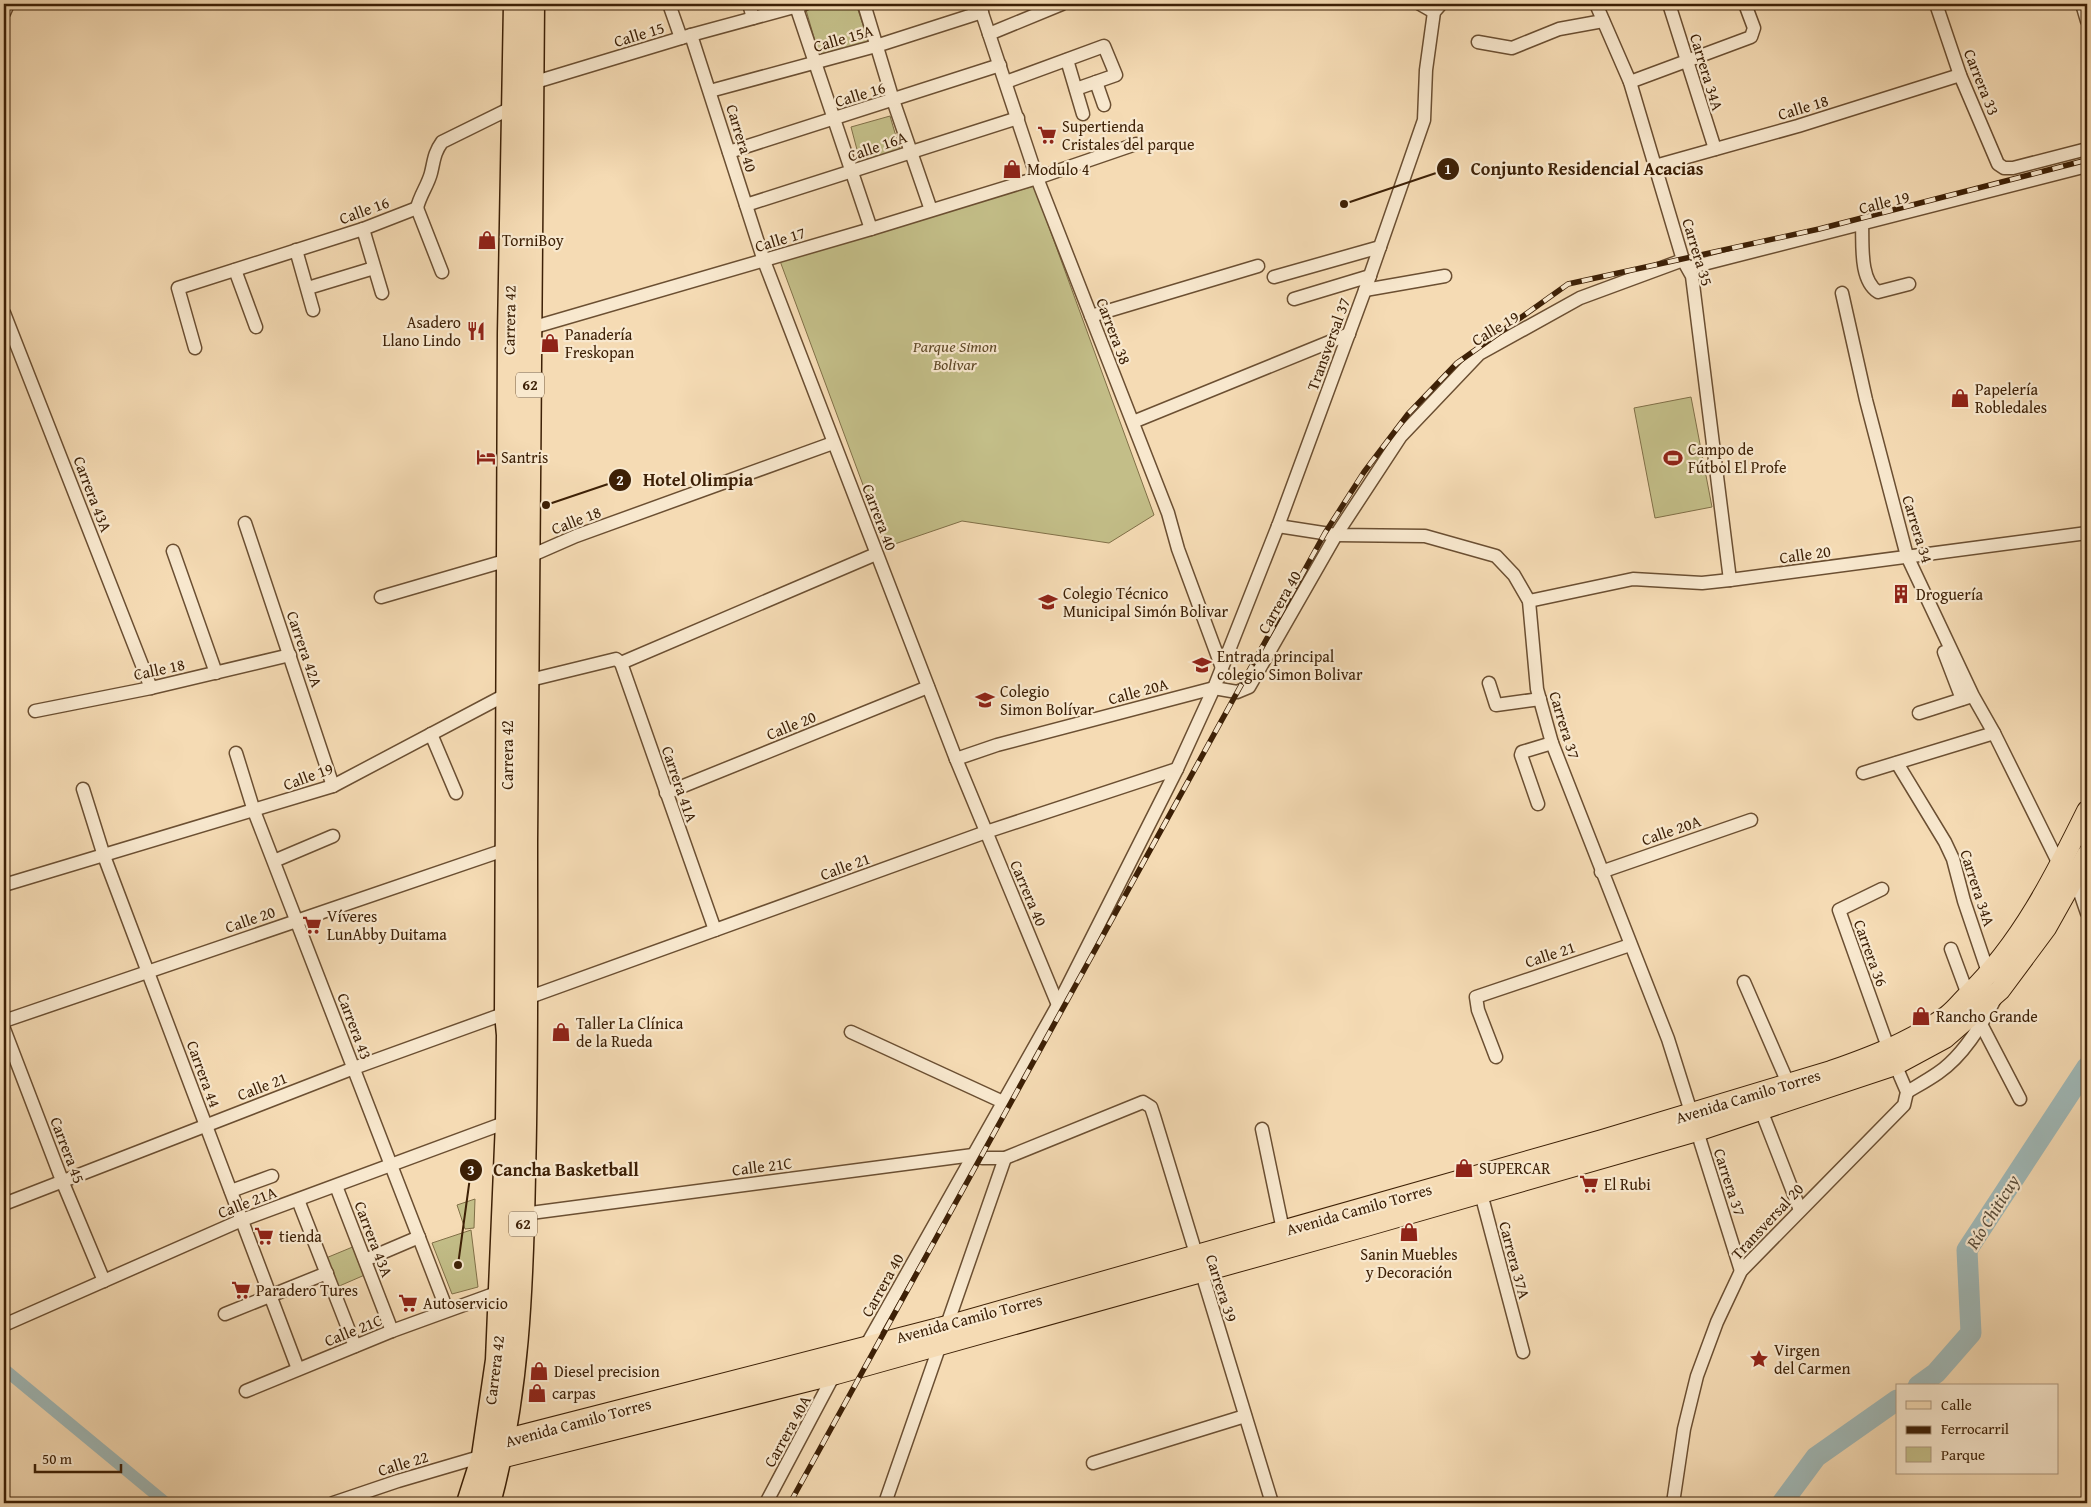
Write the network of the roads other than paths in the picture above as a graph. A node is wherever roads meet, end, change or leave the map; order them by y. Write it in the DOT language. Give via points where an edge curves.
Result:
graph roads {
  1 [pos="8,4"];
  2 [pos="515,4"];
  3 [pos="534,4"];
  4 [pos="669,4"];
  5 [pos="749,4"];
  6 [pos="864,4"];
  7 [pos="1062,4"];
  8 [pos="1420,4"];
  9 [pos="1596,4"];
  10 [pos="1669,4"];
  11 [pos="1745,4"];
  12 [pos="1936,4"];
  13 [pos="2082,4"];
  14 [pos="801,5"];
  15 [pos="981,8"];
  16 [pos="1437,8"];
  17 [pos="4,13"];
  18 [pos="753,18"];
  19 [pos="1603,21"];
  20 [pos="2087,21"];
  21 [pos="989,34"];
  22 [pos="686,36"];
  23 [pos="1478,42"];
  24 [pos="876,46"];
  25 [pos="1067,60"];
  26 [pos="1686,62"];
  27 [pos="815,63"];
  28 [pos="1000,66"];
  29 [pos="1960,75"];
  30 [pos="1006,82"];
  31 [pos="1096,82"];
  32 [pos="1630,82"];
  33 [pos="1076,89"];
  34 [pos="710,91"];
  35 [pos="520,93"];
  36 [pos="893,100"];
  37 [pos="1104,105"];
  38 [pos="1084,114"];
  39 [pos="835,118"];
  40 [pos="1018,118"];
  41 [pos="1136,144"];
  42 [pos="1715,149"];
  43 [pos="2087,149"];
  44 [pos="910,151"];
  45 [pos="729,152"];
  46 [pos="1655,166"];
  47 [pos="2087,166"];
  48 [pos="853,172"];
  49 [pos="1037,178"];
  50 [pos="746,205"];
  51 [pos="417,208"];
  52 [pos="931,210"];
  53 [pos="1862,224"];
  54 [pos="363,229"];
  55 [pos="872,229"];
  56 [pos="1380,247"];
  57 [pos="296,250"];
  58 [pos="764,261"];
  59 [pos="1685,264"];
  60 [pos="1258,266"];
  61 [pos="374,268"];
  62 [pos="235,270"];
  63 [pos="442,272"];
  64 [pos="1370,276"];
  65 [pos="1445,276"];
  66 [pos="1274,277"];
  67 [pos="1909,284"];
  68 [pos="308,288"];
  69 [pos="1365,290"];
  70 [pos="1842,292"];
  71 [pos="382,293"];
  72 [pos="1294,299"];
  73 [pos="313,310"];
  74 [pos="4,313"];
  75 [pos="1091,316"];
  76 [pos="256,327"];
  77 [pos="531,328"];
  78 [pos="1349,334"];
  79 [pos="195,348"];
  80 [pos="1133,422"];
  81 [pos="833,443"];
  82 [pos="245,523"];
  83 [pos="1278,526"];
  84 [pos="2087,533"];
  85 [pos="1336,535"];
  86 [pos="174,550"];
  87 [pos="876,554"];
  88 [pos="1907,556"];
  89 [pos="518,559"];
  90 [pos="1730,580"];
  91 [pos="381,598"];
  92 [pos="1529,601"];
  93 [pos="290,655"];
  94 [pos="621,663"];
  95 [pos="1222,668"];
  96 [pos="216,673"];
  97 [pos="526,681"];
  98 [pos="1489,683"];
  99 [pos="928,687"];
  100 [pos="151,688"];
  101 [pos="1214,688"];
  102 [pos="507,694"];
  103 [pos="1968,697"];
  104 [pos="1540,699"];
  105 [pos="34,711"];
  106 [pos="1919,712"];
  107 [pos="431,734"];
  108 [pos="1994,734"];
  109 [pos="1552,743"];
  110 [pos="236,753"];
  111 [pos="956,759"];
  112 [pos="1897,763"];
  113 [pos="1177,769"];
  114 [pos="1863,773"];
  115 [pos="333,786"];
  116 [pos="82,789"];
  117 [pos="456,793"];
  118 [pos="666,793"];
  119 [pos="1538,804"];
  120 [pos="254,811"];
  121 [pos="2087,811"];
  122 [pos="1751,820"];
  123 [pos="986,832"];
  124 [pos="333,836"];
  125 [pos="507,849"];
  126 [pos="2087,855"];
  127 [pos="104,856"];
  128 [pos="274,861"];
  129 [pos="1601,872"];
  130 [pos="2068,872"];
  131 [pos="4,885"];
  132 [pos="1882,889"];
  133 [pos="2087,913"];
  134 [pos="297,920"];
  135 [pos="715,930"];
  136 [pos="1630,945"];
  137 [pos="1952,949"];
  138 [pos="149,970"];
  139 [pos="1744,982"];
  140 [pos="1994,982"];
  141 [pos="1968,995"];
  142 [pos="526,998"];
  143 [pos="1058,1005"];
  144 [pos="506,1013"];
  145 [pos="4,1021"];
  146 [pos="1982,1026"];
  147 [pos="4,1028"];
  148 [pos="851,1032"];
  149 [pos="1496,1057"];
  150 [pos="1892,1058"];
  151 [pos="354,1068"];
  152 [pos="1788,1083"];
  153 [pos="1907,1092"];
  154 [pos="2020,1099"];
  155 [pos="1004,1102"];
  156 [pos="1761,1110"];
  157 [pos="1691,1112"];
  158 [pos="507,1122"];
  159 [pos="205,1126"];
  160 [pos="1262,1129"];
  161 [pos="1697,1131"];
  162 [pos="974,1155"];
  163 [pos="1005,1158"];
  164 [pos="391,1165"];
  165 [pos="272,1176"];
  166 [pos="63,1183"];
  167 [pos="1478,1185"];
  168 [pos="336,1186"];
  169 [pos="230,1191"];
  170 [pos="298,1200"];
  171 [pos="4,1204"];
  172 [pos="1800,1210"];
  173 [pos="523,1214"];
  174 [pos="242,1220"];
  175 [pos="1283,1230"];
  176 [pos="419,1237"];
  177 [pos="365,1260"];
  178 [pos="1198,1264"];
  179 [pos="1741,1271"];
  180 [pos="327,1274"];
  181 [pos="104,1281"];
  182 [pos="502,1291"];
  183 [pos="270,1297"];
  184 [pos="447,1310"];
  185 [pos="225,1314"];
  186 [pos="4,1325"];
  187 [pos="392,1331"];
  188 [pos="943,1335"];
  189 [pos="355,1346"];
  190 [pos="866,1346"];
  191 [pos="1523,1352"];
  192 [pos="836,1364"];
  193 [pos="298,1369"];
  194 [pos="246,1391"];
  195 [pos="1245,1416"];
  196 [pos="496,1452"];
  197 [pos="1093,1463"];
  198 [pos="333,1503"];
  199 [pos="468,1503"];
  200 [pos="489,1503"];
  201 [pos="766,1503"];
  202 [pos="885,1503"];
  203 [pos="1272,1503"];
  204 [pos="1673,1503"];
  1 -- 17 [label="street"];
  2 -- 35 [label="highway, Carrera 42 / 62"];
  3 -- 35 [label="highway, Carrera 42 / 62"];
  4 -- 22 [label="street, Carrera 40"];
  5 -- 18 [label="street"];
  6 -- 24 [label="street"];
  7 -- 21 [label="street"];
  8 -- 16 [label="street"];
  9 -- 19 [label="street, Carrera 35"];
  10 -- 26 [label="street, Carrera 34A"];
  11 -- 26 [label="street" via="1754,28 1753,34 1743,41"];
  12 -- 29 [label="street, Carrera 33"];
  13 -- 20 [label="street"];
  14 -- 18 [label="street, Calle 15"];
  14 -- 27 [label="street"];
  15 -- 21 [label="street, Carrera 38"];
  15 -- 24 [label="street, Calle 15A"];
  16 -- 56 [label="street, Transversal 37" via="1426,70 1424,120"];
  18 -- 22 [label="street, Calle 15"];
  19 -- 23 [label="street" via="1559,30 1512,48"];
  19 -- 32 [label="street, Carrera 35"];
  21 -- 28 [label="street, Carrera 38"];
  22 -- 34 [label="street, Carrera 40"];
  22 -- 35 [label="street, Calle 15"];
  24 -- 27 [label="street, Calle 15A"];
  24 -- 36 [label="street"];
  25 -- 30 [label="street"];
  25 -- 31 [label="street" via="1104,46 1116,75"];
  25 -- 33 [label="street"];
  26 -- 32 [label="street"];
  26 -- 42 [label="street, Carrera 34A"];
  27 -- 34 [label="street, Calle 15A"];
  27 -- 39 [label="street"];
  28 -- 30 [label="street, Carrera 38"];
  28 -- 36 [label="street, Calle 16"];
  29 -- 42 [label="street, Calle 18"];
  29 -- 43 [label="street, Carrera 33" via="1998,164 2004,168"];
  30 -- 40 [label="street, Carrera 38"];
  31 -- 33 [label="street"];
  31 -- 37 [label="street"];
  32 -- 46 [label="street, Carrera 35"];
  33 -- 38 [label="street"];
  34 -- 45 [label="street, Carrera 40"];
  35 -- 51 [label="street" via="442,142 435,152 431,174"];
  35 -- 77 [label="highway, Carrera 42 / 62"];
  35 -- 89 [label="highway, Carrera 42 / 62"];
  36 -- 39 [label="street, Calle 16"];
  36 -- 44 [label="street"];
  39 -- 45 [label="street, Calle 16"];
  39 -- 48 [label="street"];
  40 -- 44 [label="street, Calle 16A"];
  40 -- 49 [label="street, Carrera 38"];
  41 -- 49 [label="street, Calle 17"];
  42 -- 46 [label="street, Calle 18"];
  44 -- 48 [label="street, Calle 16A"];
  44 -- 52 [label="street"];
  45 -- 50 [label="street, Carrera 40"];
  46 -- 59 [label="street, Carrera 35"];
  47 -- 53 [label="street, Calle 19"];
  48 -- 50 [label="street, Calle 16A"];
  48 -- 55 [label="street"];
  49 -- 52 [label="street, Calle 17"];
  49 -- 75 [label="street, Carrera 38"];
  50 -- 58 [label="street, Carrera 40"];
  51 -- 54 [label="street, Calle 16"];
  51 -- 63 [label="street"];
  52 -- 55 [label="street, Calle 17"];
  53 -- 59 [label="street, Calle 19"];
  53 -- 67 [label="street" via="1864,260 1870,285 1878,292"];
  54 -- 57 [label="street, Calle 16"];
  54 -- 61 [label="street"];
  55 -- 58 [label="street, Calle 17"];
  56 -- 64 [label="street, Transversal 37"];
  56 -- 66 [label="street"];
  57 -- 62 [label="street, Calle 16"];
  57 -- 68 [label="street"];
  58 -- 77 [label="street, Calle 17"];
  58 -- 81 [label="street, Carrera 40"];
  59 -- 85 [label="street, Calle 19" via="1580,298 1479,354 1400,436"];
  59 -- 90 [label="street, Carrera 35" via="1692,276"];
  60 -- 75 [label="street"];
  61 -- 68 [label="street"];
  61 -- 71 [label="street"];
  62 -- 76 [label="street"];
  62 -- 79 [label="street, Calle 16" via="178,288"];
  64 -- 69 [label="street, Transversal 37"];
  64 -- 72 [label="street"];
  65 -- 69 [label="street"];
  68 -- 73 [label="street"];
  69 -- 78 [label="street, Transversal 37"];
  70 -- 88 [label="street, Carrera 34" via="1866,400"];
  74 -- 100 [label="street, Carrera 43A"];
  75 -- 80 [label="street, Carrera 38"];
  77 -- 89 [label="highway, Carrera 42 / 62"];
  78 -- 80 [label="street"];
  78 -- 83 [label="street, Transversal 37"];
  80 -- 95 [label="street, Carrera 38"];
  81 -- 87 [label="street, Carrera 40"];
  81 -- 89 [label="street, Calle 18"];
  82 -- 93 [label="street, Carrera 42A"];
  83 -- 85 [label="street, Carrera 37"];
  83 -- 95 [label="street, Transversal 37"];
  84 -- 88 [label="street, Calle 20"];
  85 -- 92 [label="street, Carrera 37" via="1425,536 1496,556 1514,575"];
  85 -- 101 [label="street, Carrera 40" via="1249,687 1237,692"];
  86 -- 96 [label="street"];
  87 -- 94 [label="street"];
  87 -- 99 [label="street, Carrera 40"];
  88 -- 90 [label="street, Calle 20"];
  88 -- 103 [label="street, Carrera 34" via="1947,640"];
  89 -- 91 [label="street, Calle 18"];
  89 -- 97 [label="highway, Carrera 42 / 62"];
  89 -- 102 [label="highway, Carrera 42 / 62"];
  90 -- 92 [label="street, Calle 20" via="1702,583 1633,579"];
  92 -- 104 [label="street, Carrera 37"];
  93 -- 96 [label="street, Calle 18"];
  93 -- 115 [label="street, Carrera 42A"];
  94 -- 97 [label="street, Calle 19" via="616,659"];
  94 -- 118 [label="street, Carrera 41A"];
  95 -- 101 [label="street, Transversal 37"];
  96 -- 100 [label="street, Calle 18"];
  97 -- 102 [label="street, Calle 19"];
  97 -- 142 [label="highway, Carrera 42 / 62"];
  98 -- 104 [label="street" via="1496,705"];
  99 -- 111 [label="street, Carrera 40"];
  99 -- 118 [label="street, Calle 20"];
  100 -- 105 [label="street, Calle 18"];
  101 -- 111 [label="street, Calle 20A" via="997,745"];
  101 -- 113 [label="street, Carrera 40"];
  102 -- 107 [label="street, Calle 19"];
  102 -- 125 [label="highway, Carrera 42 / 62"];
  103 -- 106 [label="street"];
  103 -- 108 [label="street, Carrera 34"];
  104 -- 109 [label="street, Carrera 37"];
  107 -- 115 [label="street, Calle 19"];
  107 -- 117 [label="street"];
  108 -- 112 [label="street"];
  108 -- 130 [label="street, Carrera 34"];
  109 -- 119 [label="street" via="1521,755"];
  109 -- 129 [label="street, Carrera 37"];
  110 -- 120 [label="street, Carrera 43"];
  111 -- 123 [label="street, Carrera 40"];
  112 -- 114 [label="street"];
  112 -- 140 [label="street, Carrera 34A" via="1953,859 1964,901"];
  113 -- 123 [label="street, Calle 21"];
  113 -- 143 [label="street, Carrera 40"];
  115 -- 120 [label="street, Calle 19"];
  116 -- 127 [label="street, Carrera 44"];
  118 -- 135 [label="street, Carrera 41A"];
  120 -- 127 [label="street, Calle 19"];
  120 -- 128 [label="street, Carrera 43"];
  121 -- 130 [label="main road, Avenida Camilo Torres"];
  122 -- 129 [label="street, Calle 20A"];
  123 -- 135 [label="street, Calle 21"];
  123 -- 143 [label="street, Carrera 40"];
  124 -- 128 [label="street"];
  125 -- 134 [label="street, Calle 20"];
  125 -- 144 [label="highway, Carrera 42 / 62"];
  126 -- 130 [label="main road, Avenida Camilo Torres"];
  127 -- 131 [label="street, Calle 19"];
  127 -- 138 [label="street, Carrera 44"];
  128 -- 134 [label="street, Carrera 43"];
  129 -- 136 [label="street, Carrera 37"];
  130 -- 133 [label="street, Carrera 34"];
  130 -- 140 [label="main road, Avenida Camilo Torres" via="2034,911"];
  132 -- 150 [label="street, Carrera 36" via="1839,910"];
  134 -- 138 [label="street, Calle 20"];
  134 -- 151 [label="street, Carrera 43"];
  135 -- 142 [label="street, Calle 21"];
  136 -- 149 [label="street, Calle 21" via="1476,997"];
  136 -- 157 [label="street, Carrera 37" via="1668,1039"];
  137 -- 141 [label="street"];
  138 -- 145 [label="street, Calle 20"];
  138 -- 159 [label="street, Carrera 44"];
  139 -- 152 [label="street"];
  140 -- 141 [label="main road, Avenida Camilo Torres"];
  140 -- 146 [label="street"];
  140 -- 150 [label="main road, Avenida Camilo Torres" via="1945,1038"];
  141 -- 150 [label="main road, Avenida Camilo Torres" via="1947,1016"];
  142 -- 173 [label="highway, Carrera 42 / 62"];
  143 -- 155 [label="street, Carrera 40"];
  144 -- 151 [label="street, Calle 21"];
  144 -- 158 [label="highway, Carrera 42 / 62"];
  146 -- 153 [label="street" via="1938,1073"];
  146 -- 154 [label="street"];
  147 -- 166 [label="street, Carrera 45"];
  148 -- 155 [label="street"];
  150 -- 152 [label="main road, Avenida Camilo Torres"];
  150 -- 153 [label="street"];
  150 -- 156 [label="main road, Avenida Camilo Torres"];
  151 -- 159 [label="street, Calle 21"];
  151 -- 164 [label="street, Carrera 43"];
  152 -- 157 [label="main road, Avenida Camilo Torres"];
  153 -- 172 [label="street, Transversal 20" via="1904,1105"];
  155 -- 162 [label="street, Carrera 40"];
  156 -- 161 [label="main road, Avenida Camilo Torres"];
  156 -- 172 [label="street"];
  157 -- 167 [label="main road, Avenida Camilo Torres"];
  158 -- 164 [label="street, Calle 21A"];
  158 -- 182 [label="highway, Carrera 42 / 62"];
  159 -- 166 [label="street, Calle 21"];
  159 -- 169 [label="street, Carrera 44"];
  160 -- 175 [label="street"];
  161 -- 167 [label="main road, Avenida Camilo Torres"];
  161 -- 179 [label="street, Carrera 37"];
  162 -- 163 [label="street, Calle 21C"];
  162 -- 173 [label="street, Calle 21C"];
  162 -- 190 [label="street, Carrera 40"];
  163 -- 178 [label="street, Carrera 39" via="1143,1102 1151,1107"];
  163 -- 188 [label="street"];
  164 -- 168 [label="street, Calle 21A"];
  164 -- 176 [label="street, Carrera 43"];
  165 -- 169 [label="street"];
  166 -- 171 [label="street, Calle 21"];
  166 -- 181 [label="street, Carrera 45"];
  167 -- 175 [label="main road, Avenida Camilo Torres"];
  167 -- 178 [label="main road, Avenida Camilo Torres"];
  167 -- 191 [label="street, Carrera 37A"];
  168 -- 170 [label="street, Calle 21A"];
  168 -- 177 [label="street, Carrera 43A"];
  169 -- 174 [label="street, Carrera 44"];
  170 -- 174 [label="street, Calle 21A"];
  170 -- 180 [label="street"];
  172 -- 179 [label="street, Transversal 20"];
  173 -- 196 [label="highway, Carrera 42 / 62" via="517,1347"];
  174 -- 181 [label="street, Calle 21A"];
  174 -- 183 [label="street, Carrera 44"];
  175 -- 178 [label="main road, Avenida Camilo Torres"];
  176 -- 177 [label="street"];
  176 -- 184 [label="street, Carrera 43"];
  177 -- 187 [label="street, Carrera 43A"];
  178 -- 188 [label="main road, Avenida Camilo Torres"];
  178 -- 195 [label="street, Carrera 39"];
  179 -- 204 [label="street, Transversal 20" via="1697,1376 1684,1429"];
  180 -- 183 [label="street"];
  180 -- 189 [label="street"];
  181 -- 186 [label="street, Calle 21A"];
  182 -- 184 [label="street, Calle 21C"];
  182 -- 196 [label="highway, Carrera 42 / 62"];
  183 -- 185 [label="street"];
  183 -- 193 [label="street, Carrera 44"];
  184 -- 187 [label="street, Calle 21C"];
  187 -- 189 [label="street, Calle 21C"];
  188 -- 190 [label="main road, Avenida Camilo Torres"];
  188 -- 192 [label="main road, Avenida Camilo Torres"];
  188 -- 202 [label="street"];
  189 -- 193 [label="street, Calle 21C"];
  190 -- 192 [label="main road, Avenida Camilo Torres"];
  192 -- 196 [label="main road, Avenida Camilo Torres"];
  192 -- 201 [label="street, Carrera 40A"];
  193 -- 194 [label="street, Calle 21C"];
  195 -- 197 [label="street"];
  195 -- 203 [label="street, Carrera 39"];
  196 -- 198 [label="street, Calle 22"];
  196 -- 199 [label="highway, Carrera 42 / 62"];
  196 -- 200 [label="highway, Carrera 42 / 62"];
}
